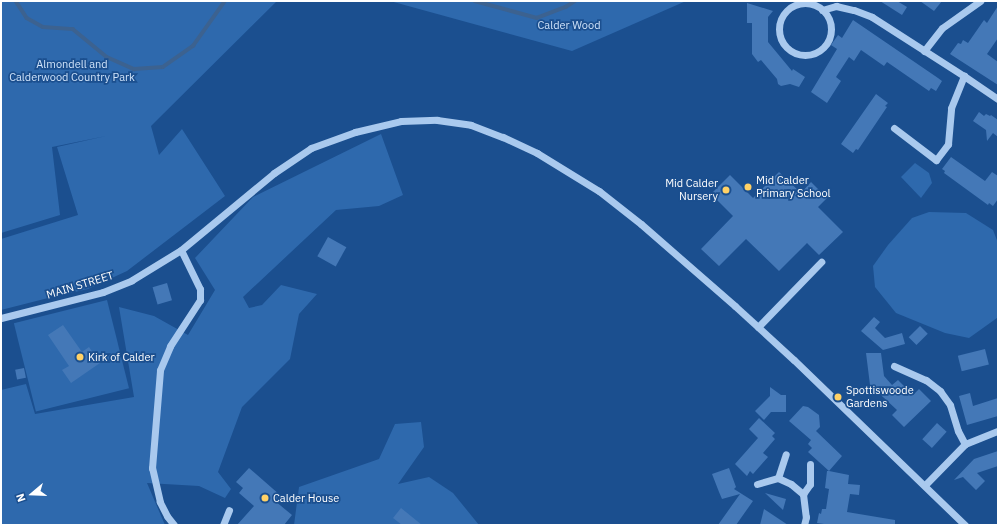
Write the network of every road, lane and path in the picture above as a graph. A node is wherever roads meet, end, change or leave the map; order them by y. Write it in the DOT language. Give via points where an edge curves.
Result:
graph roads {
  1 [pos="980,1"];
  2 [pos="822,10"];
  3 [pos="924,51"];
  4 [pos="964,76"];
  5 [pos="998,100"];
  6 [pos="894,128"];
  7 [pos="182,250"];
  8 [pos="821,262"];
  9 [pos="1,318"];
  10 [pos="758,327"];
  11 [pos="894,366"];
  12 [pos="998,431"];
  13 [pos="965,444"];
  14 [pos="786,454"];
  15 [pos="810,464"];
  16 [pos="778,478"];
  17 [pos="756,484"];
  18 [pos="925,485"];
  19 [pos="803,494"];
  20 [pos="229,510"];
  21 [pos="174,525"];
  22 [pos="223,525"];
  23 [pos="804,525"];
  24 [pos="965,525"];
  1 -- 3 [label="street" via="942,28"];
  2 -- 2 [label="street" via="830,22 831,33 828,42 822,49 809,55 796,54 788,50 779,33 783,15 793,7 806,3"];
  2 -- 3 [label="street" via="836,6 872,16"];
  3 -- 4 [label="street"];
  4 -- 5 [label="street"];
  4 -- 6 [label="street" via="951,108 948,144 936,160"];
  7 -- 9 [label="street, MAIN STREET" via="132,280 103,292"];
  7 -- 10 [label="street, MAIN STREET" via="274,173 311,148 355,132 401,121 436,120 471,125 503,137 599,191 641,224"];
  7 -- 21 [label="street" via="200,289 200,300 170,346 160,370 152,468 160,502"];
  8 -- 10 [label="street"];
  10 -- 18 [label="street, MAIN STREET"];
  11 -- 13 [label="street" via="926,380 940,391 950,405"];
  12 -- 13 [label="street"];
  13 -- 18 [label="street"];
  14 -- 16 [label="street"];
  15 -- 19 [label="street" via="810,484"];
  16 -- 17 [label="street"];
  16 -- 19 [label="street" via="792,484"];
  18 -- 24 [label="street, MAIN STREET"];
  19 -- 23 [label="street" via="806,517"];
  20 -- 22 [label="street"];
}
